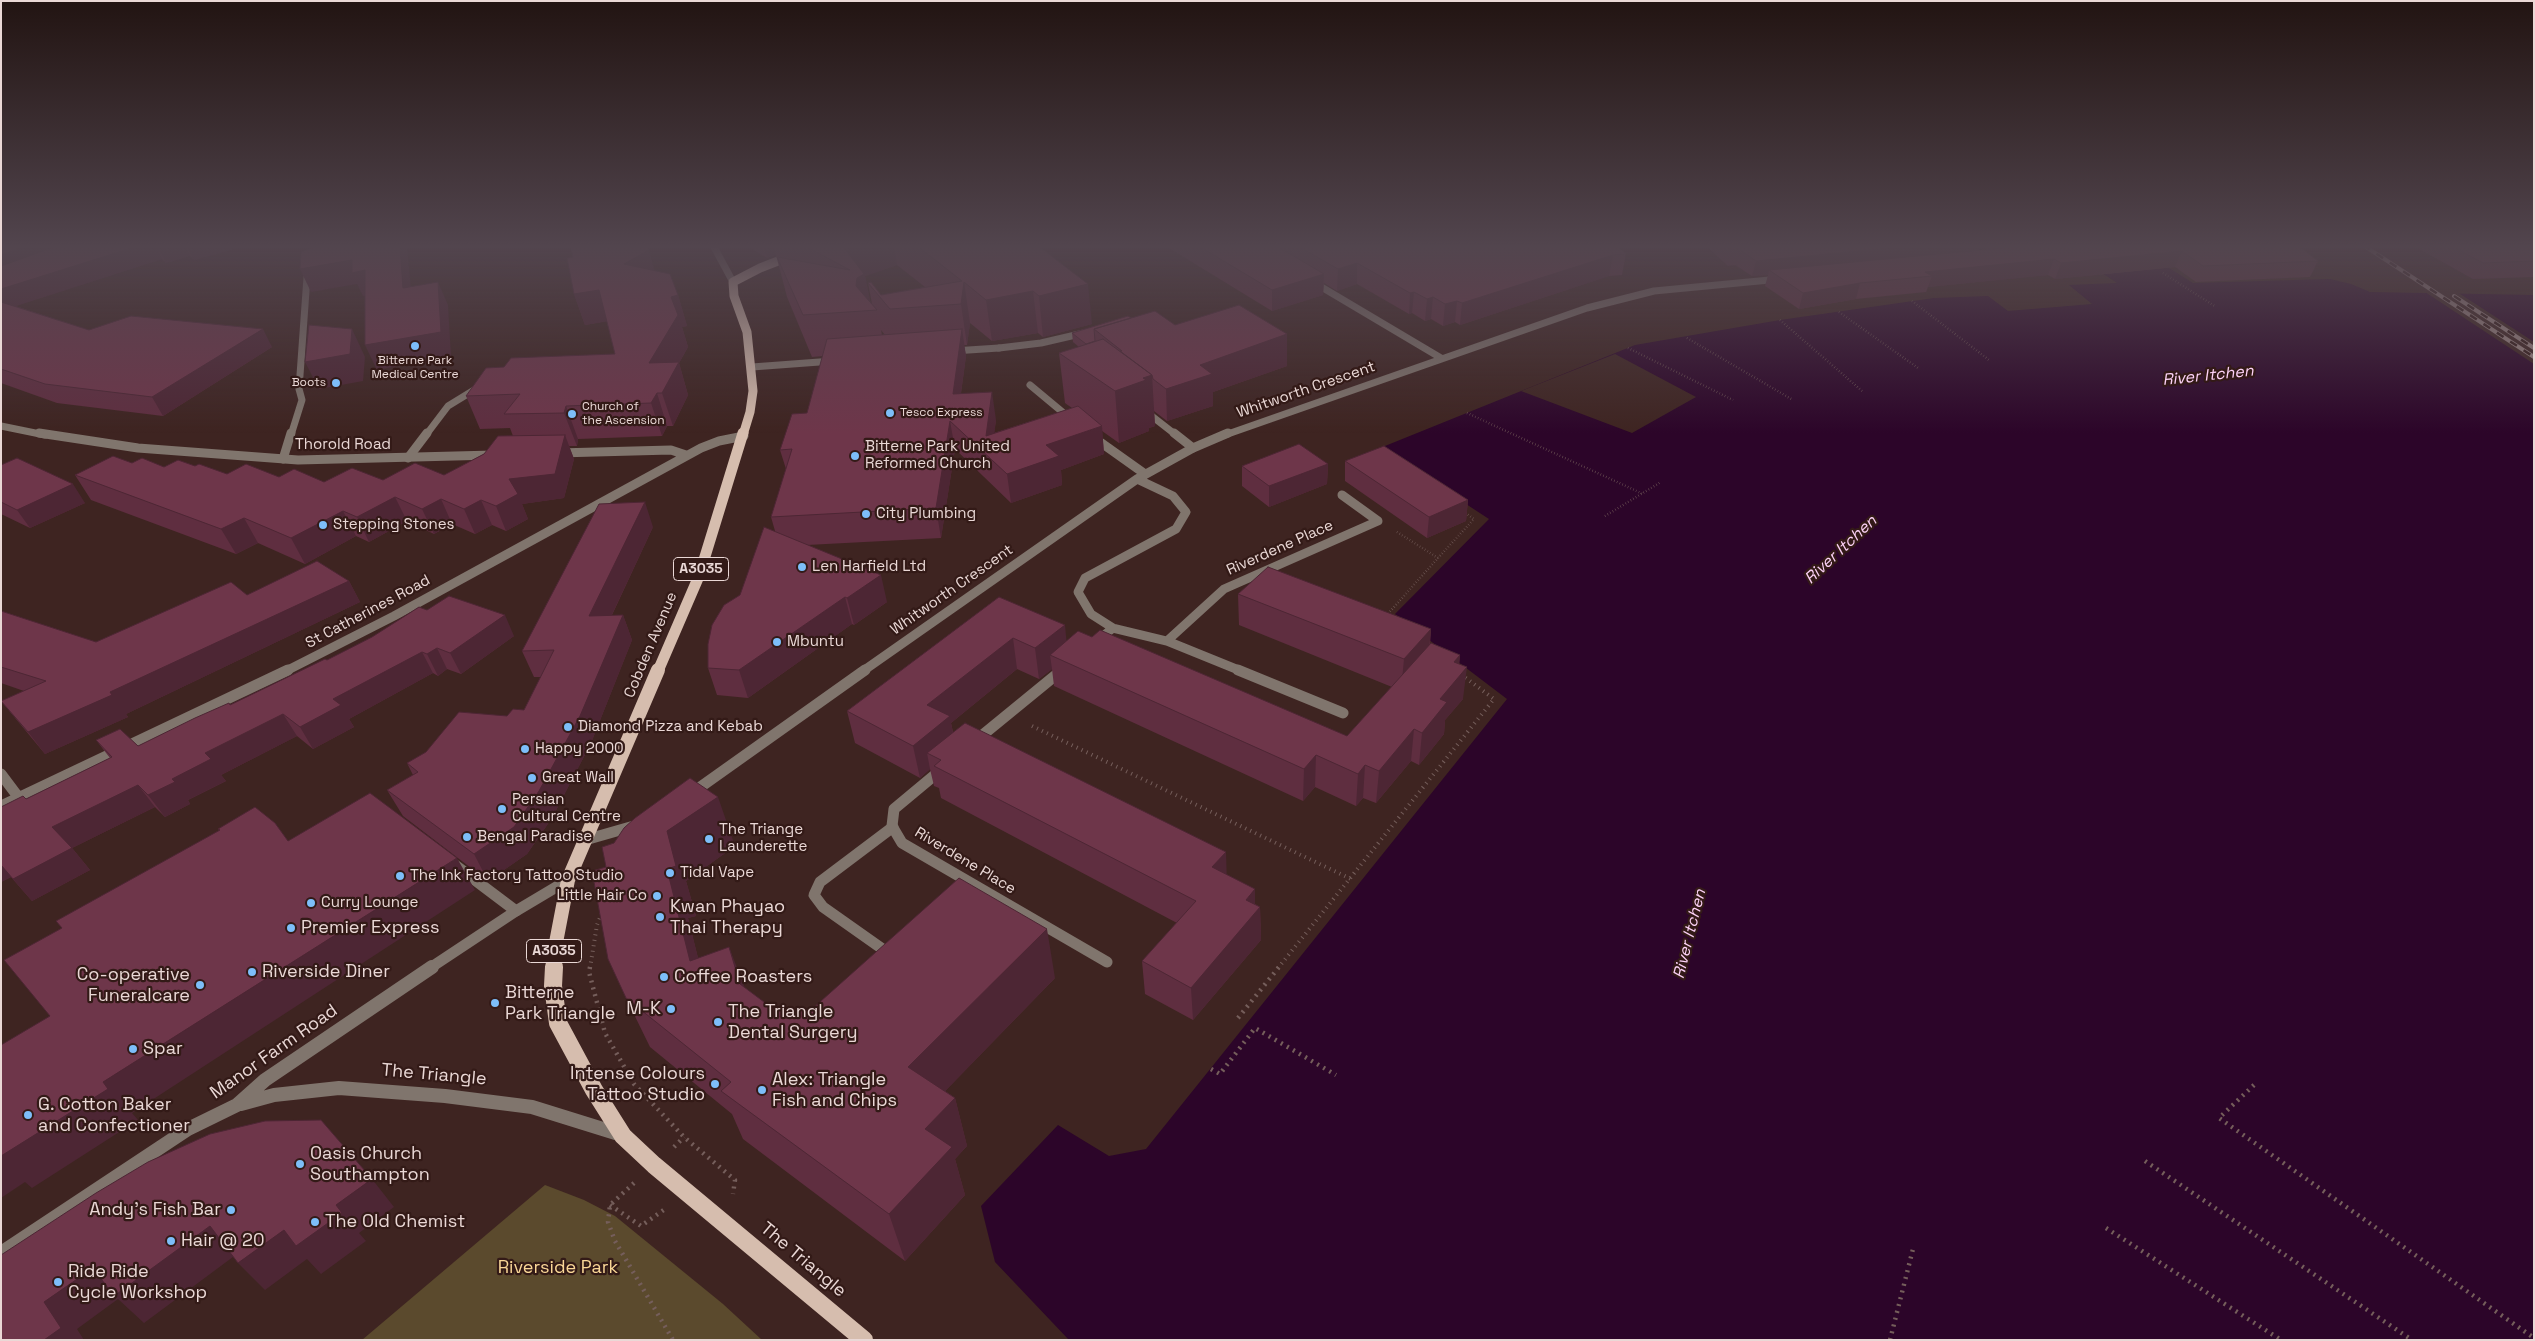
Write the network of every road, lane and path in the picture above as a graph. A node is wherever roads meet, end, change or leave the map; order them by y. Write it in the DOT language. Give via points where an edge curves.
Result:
graph roads {
  1 [pos="305,308"];
  2 [pos="738,308"];
  3 [pos="1355,308"];
  4 [pos="1589,308"];
  5 [pos="1919,308"];
  6 [pos="1839,312"];
  7 [pos="1780,320"];
  8 [pos="1090,332"];
  9 [pos="1687,338"];
  10 [pos="1628,348"];
  11 [pos="943,352"];
  12 [pos="1441,358"];
  13 [pos="838,360"];
  14 [pos="1989,360"];
  15 [pos="752,367"];
  16 [pos="1918,368"];
  17 [pos="488,382"];
  18 [pos="1030,385"];
  19 [pos="1862,390"];
  20 [pos="1733,400"];
  21 [pos="1793,400"];
  22 [pos="1139,406"];
  23 [pos="1467,413"];
  24 [pos="1,426"];
  25 [pos="1080,426"];
  26 [pos="1087,432"];
  27 [pos="744,436"];
  28 [pos="1193,448"];
  29 [pos="553,453"];
  30 [pos="504,455"];
  31 [pos="686,456"];
  32 [pos="408,458"];
  33 [pos="283,459"];
  34 [pos="1141,477"];
  35 [pos="1661,482"];
  36 [pos="1643,494"];
  37 [pos="1342,495"];
  38 [pos="1458,508"];
  39 [pos="1605,516"];
  40 [pos="1378,521"];
  41 [pos="1438,558"];
  42 [pos="1393,623"];
  43 [pos="1113,628"];
  44 [pos="1167,641"];
  45 [pos="1091,646"];
  46 [pos="1076,658"];
  47 [pos="1455,670"];
  48 [pos="1343,713"];
  49 [pos="1008,714"];
  50 [pos="1,774"];
  51 [pos="19,798"];
  52 [pos="679,802"];
  53 [pos="1,806"];
  54 [pos="648,821"];
  55 [pos="893,827"];
  56 [pos="585,840"];
  57 [pos="448,859"];
  58 [pos="1351,879"];
  59 [pos="568,880"];
  60 [pos="604,908"];
  61 [pos="516,911"];
  62 [pos="1107,962"];
  63 [pos="903,963"];
  64 [pos="1238,1018"];
  65 [pos="1211,1069"];
  66 [pos="1336,1075"];
  67 [pos="2254,1085"];
  68 [pos="237,1104"];
  69 [pos="623,1136"];
  70 [pos="684,1137"];
  71 [pos="676,1145"];
  72 [pos="2145,1161"];
  73 [pos="735,1180"];
  74 [pos="618,1198"];
  75 [pos="610,1205"];
  76 [pos="641,1226"];
  77 [pos="2106,1228"];
  78 [pos="1913,1249"];
  79 [pos="1,1253"];
  80 [pos="2534,1338"];
  81 [pos="673,1340"];
  82 [pos="864,1340"];
  83 [pos="1890,1340"];
  84 [pos="2281,1340"];
  85 [pos="2412,1340"];
  1 -- 33 [label="street" via="299,389 302,400"];
  2 -- 15 [label="main road, Cobden Avenue / A3035" via="747,332"];
  3 -- 12 [label="street"];
  4 -- 12 [label="street, Whitworth Crescent"];
  5 -- 14 [label="path"];
  6 -- 16 [label="path"];
  7 -- 19 [label="path"];
  8 -- 11 [label="street" via="1042,344"];
  9 -- 21 [label="path"];
  10 -- 20 [label="path"];
  12 -- 28 [label="street, Whitworth Crescent" via="1253,423"];
  13 -- 15 [label="street"];
  15 -- 27 [label="main road, Cobden Avenue / A3035" via="753,391"];
  17 -- 32 [label="street" via="448,406"];
  18 -- 25 [label="street"];
  22 -- 28 [label="street"];
  23 -- 36 [label="path"];
  24 -- 33 [label="street, Thorold Road" via="138,448"];
  26 -- 34 [label="street"];
  27 -- 31 [label="street, St Catherines Road" via="719,441"];
  27 -- 56 [label="main road, Cobden Avenue / A3035" via="699,576"];
  28 -- 34 [label="street, Whitworth Crescent"];
  29 -- 31 [label="street" via="671,450"];
  30 -- 32 [label="street, Thorold Road"];
  31 -- 51 [label="street, St Catherines Road" via="394,616 259,685"];
  32 -- 33 [label="street, Thorold Road"];
  34 -- 43 [label="street" via="1173,496 1186,512 1176,529 1085,578 1078,592 1091,614"];
  34 -- 52 [label="street, Whitworth Crescent"];
  35 -- 36 [label="path"];
  36 -- 39 [label="path"];
  37 -- 40 [label="street"];
  38 -- 41 [label="path" via="1474,519"];
  40 -- 41 [label="path"];
  40 -- 44 [label="street, Riverdene Place" via="1224,589"];
  41 -- 42 [label="path" via="1385,617"];
  43 -- 44 [label="street"];
  43 -- 45 [label="street"];
  44 -- 48 [label="street"];
  46 -- 49 [label="street, Riverdene Place"];
  47 -- 58 [label="path" via="1494,699"];
  49 -- 55 [label="street, Riverdene Place" via="894,809"];
  49 -- 58 [label="path"];
  50 -- 51 [label="street"];
  51 -- 53 [label="street, St Catherines Road"];
  54 -- 56 [label="street"];
  55 -- 62 [label="street, Riverdene Place" via="902,843"];
  55 -- 63 [label="street" via="820,882 814,895 823,908"];
  56 -- 59 [label="main road, Cobden Avenue / A3035"];
  57 -- 61 [label="street"];
  58 -- 64 [label="path"];
  59 -- 61 [label="street, Manor Farm Road"];
  59 -- 69 [label="main road, The Triangle / A3035" via="554,953 553,986 558,1023"];
  60 -- 70 [label="path" via="597,925 589,972 605,1033 634,1084"];
  61 -- 68 [label="street, Manor Farm Road" via="265,1080"];
  65 -- 66 [label="path" via="1220,1074 1255,1028"];
  67 -- 80 [label="path" via="2219,1118"];
  68 -- 69 [label="street, The Triangle" via="274,1095 339,1088 446,1096 532,1107"];
  68 -- 79 [label="street, Manor Farm Road" via="188,1130"];
  69 -- 82 [label="main road, The Triangle / A3035"];
  70 -- 71 [label="path"];
  70 -- 73 [label="path"];
  72 -- 85 [label="path"];
  74 -- 75 [label="path"];
  75 -- 76 [label="path"];
  75 -- 81 [label="path" via="608,1222 615,1241"];
  77 -- 84 [label="path"];
  78 -- 83 [label="path"];
}
